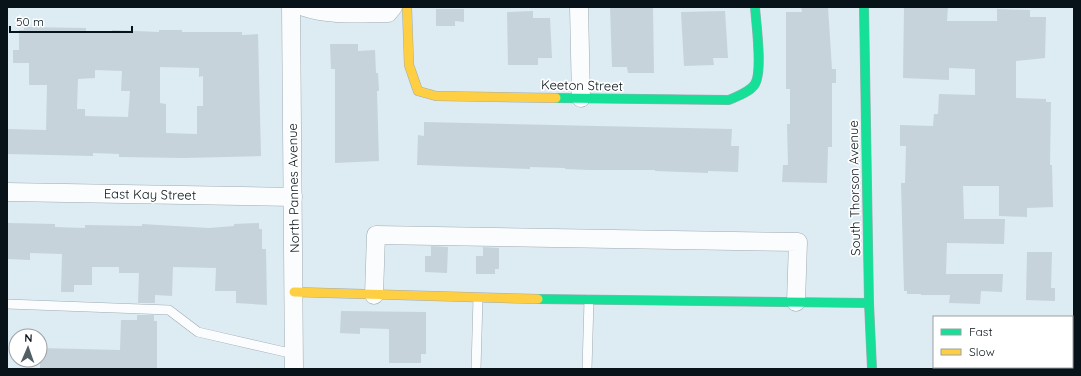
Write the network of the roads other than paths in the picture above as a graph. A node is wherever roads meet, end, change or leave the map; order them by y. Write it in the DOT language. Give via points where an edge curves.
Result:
graph roads {
  1 [pos="290,7"];
  2 [pos="304,7"];
  3 [pos="393,7"];
  4 [pos="407,7"];
  5 [pos="579,7"];
  6 [pos="755,7"];
  7 [pos="864,7"];
  8 [pos="581,98"];
  9 [pos="7,192"];
  10 [pos="293,197"];
  11 [pos="294,292"];
  12 [pos="374,294"];
  13 [pos="478,298"];
  14 [pos="589,300"];
  15 [pos="796,302"];
  16 [pos="869,303"];
  17 [pos="7,304"];
  18 [pos="294,362"];
  19 [pos="476,369"];
  20 [pos="587,369"];
  21 [pos="872,369"];
  1 -- 10 [label="street, North Pannes Avenue"];
  2 -- 3 [label="street" via="319,12 374,13 388,13"];
  4 -- 8 [label="street, Keeton Street" via="409,65 418,91 436,96"];
  5 -- 8 [label="street"];
  6 -- 8 [label="street, Keeton Street" via="758,70 756,83 744,93 729,100"];
  7 -- 16 [label="street, South Thorson Avenue"];
  9 -- 10 [label="street, East Kay Street"];
  10 -- 11 [label="street, North Pannes Avenue"];
  11 -- 12 [label="street"];
  11 -- 18 [label="street, North Pannes Avenue"];
  12 -- 13 [label="street"];
  12 -- 15 [label="street" via="376,235 798,242"];
  13 -- 14 [label="street"];
  13 -- 19 [label="lane"];
  14 -- 15 [label="street"];
  14 -- 20 [label="lane"];
  15 -- 16 [label="street"];
  16 -- 21 [label="street, South Thorson Avenue"];
  17 -- 18 [label="lane" via="169,310 198,332"];
}
